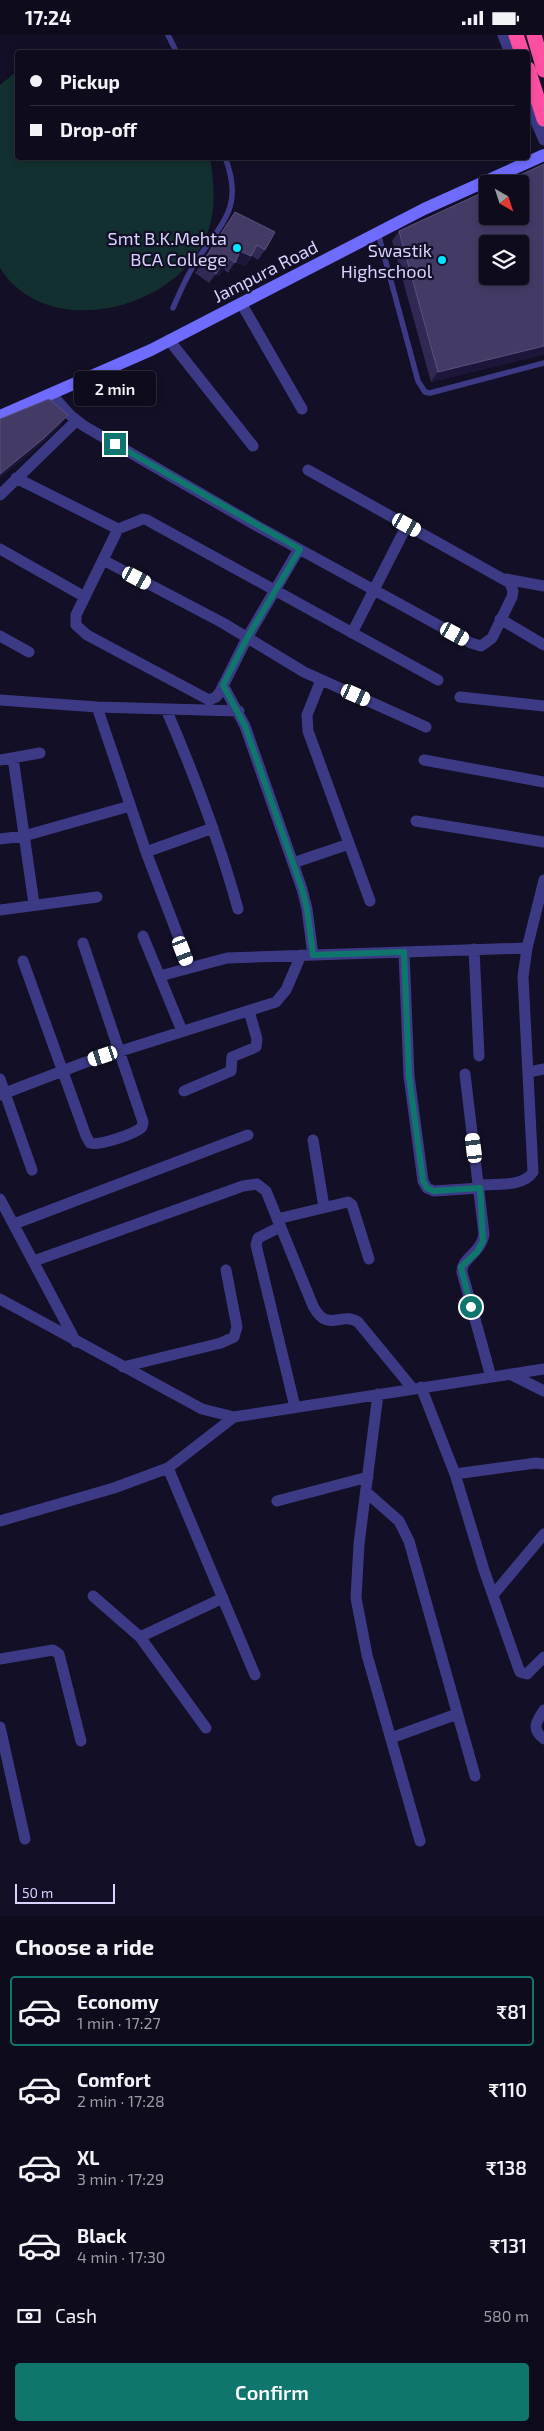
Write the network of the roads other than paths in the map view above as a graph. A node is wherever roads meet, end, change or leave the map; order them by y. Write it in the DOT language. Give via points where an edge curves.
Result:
graph roads {
  1 [pos="168,35"];
  2 [pos="503,35"];
  3 [pos="516,35"];
  4 [pos="534,35"];
  5 [pos="176,50"];
  6 [pos="509,50"];
  7 [pos="521,50"];
  8 [pos="544,69"];
  9 [pos="530,75"];
  10 [pos="530,108"];
  11 [pos="544,119"];
  12 [pos="544,140"];
  13 [pos="544,155"];
  14 [pos="226,160"];
  15 [pos="378,233"];
  16 [pos="241,303"];
  17 [pos="173,308"];
  18 [pos="170,340"];
  19 [pos="544,363"];
  20 [pos="51,394"];
  21 [pos="302,409"];
  22 [pos="0,416"];
  23 [pos="76,421"];
  24 [pos="253,446"];
  25 [pos="308,470"];
  26 [pos="16,478"];
  27 [pos="0,495"];
  28 [pos="407,525"];
  29 [pos="118,529"];
  30 [pos="0,549"];
  31 [pos="300,549"];
  32 [pos="103,560"];
  33 [pos="506,579"];
  34 [pos="544,585"];
  35 [pos="274,590"];
  36 [pos="374,590"];
  37 [pos="85,597"];
  38 [pos="500,619"];
  39 [pos="352,633"];
  40 [pos="0,636"];
  41 [pos="247,638"];
  42 [pos="544,645"];
  43 [pos="28,651"];
  44 [pos="320,680"];
  45 [pos="438,680"];
  46 [pos="223,685"];
  47 [pos="460,697"];
  48 [pos="0,700"];
  49 [pos="544,706"];
  50 [pos="97,707"];
  51 [pos="166,709"];
  52 [pos="239,711"];
  53 [pos="426,727"];
  54 [pos="40,753"];
  55 [pos="13,758"];
  56 [pos="0,760"];
  57 [pos="424,760"];
  58 [pos="544,782"];
  59 [pos="130,806"];
  60 [pos="416,821"];
  61 [pos="213,828"];
  62 [pos="24,836"];
  63 [pos="0,839"];
  64 [pos="544,842"];
  65 [pos="349,844"];
  66 [pos="146,852"];
  67 [pos="293,863"];
  68 [pos="544,880"];
  69 [pos="96,897"];
  70 [pos="370,901"];
  71 [pos="34,904"];
  72 [pos="238,909"];
  73 [pos="0,910"];
  74 [pos="143,936"];
  75 [pos="83,943"];
  76 [pos="527,948"];
  77 [pos="474,949"];
  78 [pos="404,952"];
  79 [pos="307,955"];
  80 [pos="22,961"];
  81 [pos="190,967"];
  82 [pos="160,976"];
  83 [pos="250,1011"];
  84 [pos="182,1031"];
  85 [pos="119,1051"];
  86 [pos="479,1056"];
  87 [pos="544,1069"];
  88 [pos="63,1071"];
  89 [pos="529,1072"];
  90 [pos="465,1075"];
  91 [pos="0,1079"];
  92 [pos="184,1091"];
  93 [pos="3,1094"];
  94 [pos="248,1135"];
  95 [pos="313,1140"];
  96 [pos="32,1170"];
  97 [pos="479,1186"];
  98 [pos="0,1199"];
  99 [pos="324,1207"];
  100 [pos="279,1223"];
  101 [pos="14,1224"];
  102 [pos="369,1259"];
  103 [pos="34,1261"];
  104 [pos="226,1270"];
  105 [pos="0,1299"];
  106 [pos="76,1342"];
  107 [pos="123,1367"];
  108 [pos="544,1369"];
  109 [pos="510,1375"];
  110 [pos="491,1377"];
  111 [pos="417,1388"];
  112 [pos="544,1391"];
  113 [pos="378,1394"];
  114 [pos="296,1407"];
  115 [pos="234,1417"];
  116 [pos="544,1464"];
  117 [pos="168,1467"];
  118 [pos="455,1474"];
  119 [pos="368,1477"];
  120 [pos="366,1492"];
  121 [pos="277,1501"];
  122 [pos="0,1521"];
  123 [pos="544,1534"];
  124 [pos="493,1595"];
  125 [pos="93,1596"];
  126 [pos="223,1598"];
  127 [pos="140,1637"];
  128 [pos="544,1657"];
  129 [pos="0,1659"];
  130 [pos="255,1675"];
  131 [pos="544,1710"];
  132 [pos="457,1715"];
  133 [pos="0,1727"];
  134 [pos="206,1728"];
  135 [pos="391,1738"];
  136 [pos="544,1739"];
  137 [pos="81,1741"];
  138 [pos="475,1776"];
  139 [pos="25,1839"];
  140 [pos="420,1841"];
  1 -- 5 [label="lane"];
  2 -- 6 [label="street"];
  3 -- 7 [label="highway"];
  4 -- 8 [label="highway"];
  9 -- 11 [label="highway"];
  10 -- 12 [label="street"];
  13 -- 15 [label="street, Jampura Road"];
  14 -- 17 [label="lane" via="231,182 231,209 197,261"];
  15 -- 16 [label="street, Jampura Road"];
  15 -- 19 [label="lane" via="418,381 425,392"];
  16 -- 18 [label="street, Jampura Road"];
  16 -- 21 [label="street"];
  18 -- 20 [label="street, Jampura Road"];
  18 -- 24 [label="street"];
  20 -- 22 [label="street, Jampura Road"];
  20 -- 23 [label="street"];
  23 -- 26 [label="street"];
  23 -- 31 [label="street"];
  25 -- 28 [label="street"];
  26 -- 27 [label="street"];
  26 -- 29 [label="street"];
  28 -- 33 [label="street"];
  28 -- 36 [label="street"];
  29 -- 32 [label="street"];
  29 -- 35 [label="street" via="147,520"];
  30 -- 37 [label="street"];
  31 -- 35 [label="street"];
  31 -- 36 [label="street"];
  32 -- 37 [label="street"];
  32 -- 41 [label="street"];
  33 -- 34 [label="street"];
  33 -- 38 [label="street" via="513,591"];
  35 -- 39 [label="street"];
  35 -- 41 [label="street"];
  36 -- 38 [label="street" via="477,646 488,642"];
  36 -- 39 [label="street"];
  37 -- 46 [label="street" via="75,621 87,635 204,699 216,697"];
  38 -- 42 [label="street"];
  39 -- 45 [label="street"];
  40 -- 43 [label="street"];
  41 -- 44 [label="street"];
  41 -- 46 [label="street"];
  44 -- 53 [label="street"];
  44 -- 65 [label="street" via="307,715 308,731"];
  46 -- 52 [label="street"];
  47 -- 49 [label="street"];
  48 -- 50 [label="street"];
  50 -- 51 [label="street"];
  50 -- 59 [label="street"];
  51 -- 52 [label="street"];
  51 -- 61 [label="street"];
  52 -- 67 [label="street"];
  54 -- 55 [label="street"];
  55 -- 56 [label="street"];
  55 -- 62 [label="street"];
  57 -- 58 [label="street"];
  59 -- 62 [label="street"];
  59 -- 66 [label="street"];
  60 -- 64 [label="street"];
  61 -- 66 [label="street"];
  61 -- 72 [label="street"];
  62 -- 63 [label="street"];
  62 -- 71 [label="street"];
  65 -- 67 [label="street"];
  65 -- 70 [label="street"];
  66 -- 81 [label="street"];
  67 -- 79 [label="street" via="307,909"];
  68 -- 76 [label="street"];
  69 -- 71 [label="street"];
  71 -- 73 [label="street"];
  74 -- 82 [label="street"];
  75 -- 85 [label="street"];
  76 -- 77 [label="street"];
  76 -- 89 [label="street" via="523,977"];
  77 -- 78 [label="street"];
  77 -- 86 [label="street"];
  78 -- 79 [label="street"];
  78 -- 97 [label="street" via="409,1076 423,1181 434,1191"];
  79 -- 81 [label="street" via="226,958"];
  79 -- 83 [label="street" via="281,998"];
  80 -- 88 [label="street"];
  81 -- 82 [label="street"];
  82 -- 84 [label="street"];
  83 -- 84 [label="street"];
  83 -- 92 [label="street" via="256,1047 232,1057 231,1071"];
  84 -- 85 [label="street"];
  85 -- 88 [label="street"];
  85 -- 88 [label="street" via="143,1122 137,1131 98,1144 90,1143"];
  87 -- 89 [label="street"];
  88 -- 93 [label="street"];
  89 -- 97 [label="street" via="534,1172 529,1179"];
  90 -- 97 [label="street"];
  91 -- 93 [label="street"];
  93 -- 96 [label="street"];
  94 -- 101 [label="street"];
  95 -- 99 [label="street"];
  97 -- 110 [label="street" via="483,1241 477,1252 463,1263 462,1272"];
  98 -- 101 [label="street"];
  99 -- 100 [label="street"];
  99 -- 102 [label="street" via="350,1203"];
  100 -- 103 [label="street" via="266,1191 257,1184 243,1185"];
  100 -- 111 [label="street" via="320,1318 358,1322"];
  100 -- 114 [label="street" via="258,1238 256,1245"];
  101 -- 103 [label="street"];
  103 -- 106 [label="street"];
  104 -- 107 [label="street" via="238,1327 234,1337"];
  105 -- 106 [label="street"];
  106 -- 107 [label="street"];
  107 -- 115 [label="street" via="202,1409"];
  108 -- 109 [label="street"];
  109 -- 110 [label="street"];
  109 -- 112 [label="street"];
  110 -- 111 [label="street"];
  111 -- 113 [label="street"];
  111 -- 118 [label="street"];
  113 -- 114 [label="street"];
  113 -- 119 [label="street"];
  114 -- 115 [label="street"];
  115 -- 117 [label="street"];
  116 -- 118 [label="street"];
  117 -- 122 [label="street" via="114,1488"];
  117 -- 126 [label="street"];
  118 -- 124 [label="street"];
  119 -- 120 [label="street"];
  119 -- 121 [label="street"];
  120 -- 132 [label="street" via="405,1529"];
  120 -- 135 [label="street" via="355,1578 356,1598 367,1655"];
  123 -- 124 [label="street"];
  124 -- 128 [label="street" via="520,1672 527,1675"];
  125 -- 127 [label="street"];
  126 -- 127 [label="street"];
  126 -- 130 [label="street"];
  127 -- 134 [label="street"];
  129 -- 137 [label="street" via="48,1650 59,1654"];
  131 -- 136 [label="street" via="535,1726"];
  132 -- 135 [label="street"];
  132 -- 138 [label="street"];
  133 -- 139 [label="street"];
  135 -- 140 [label="street"];
}
